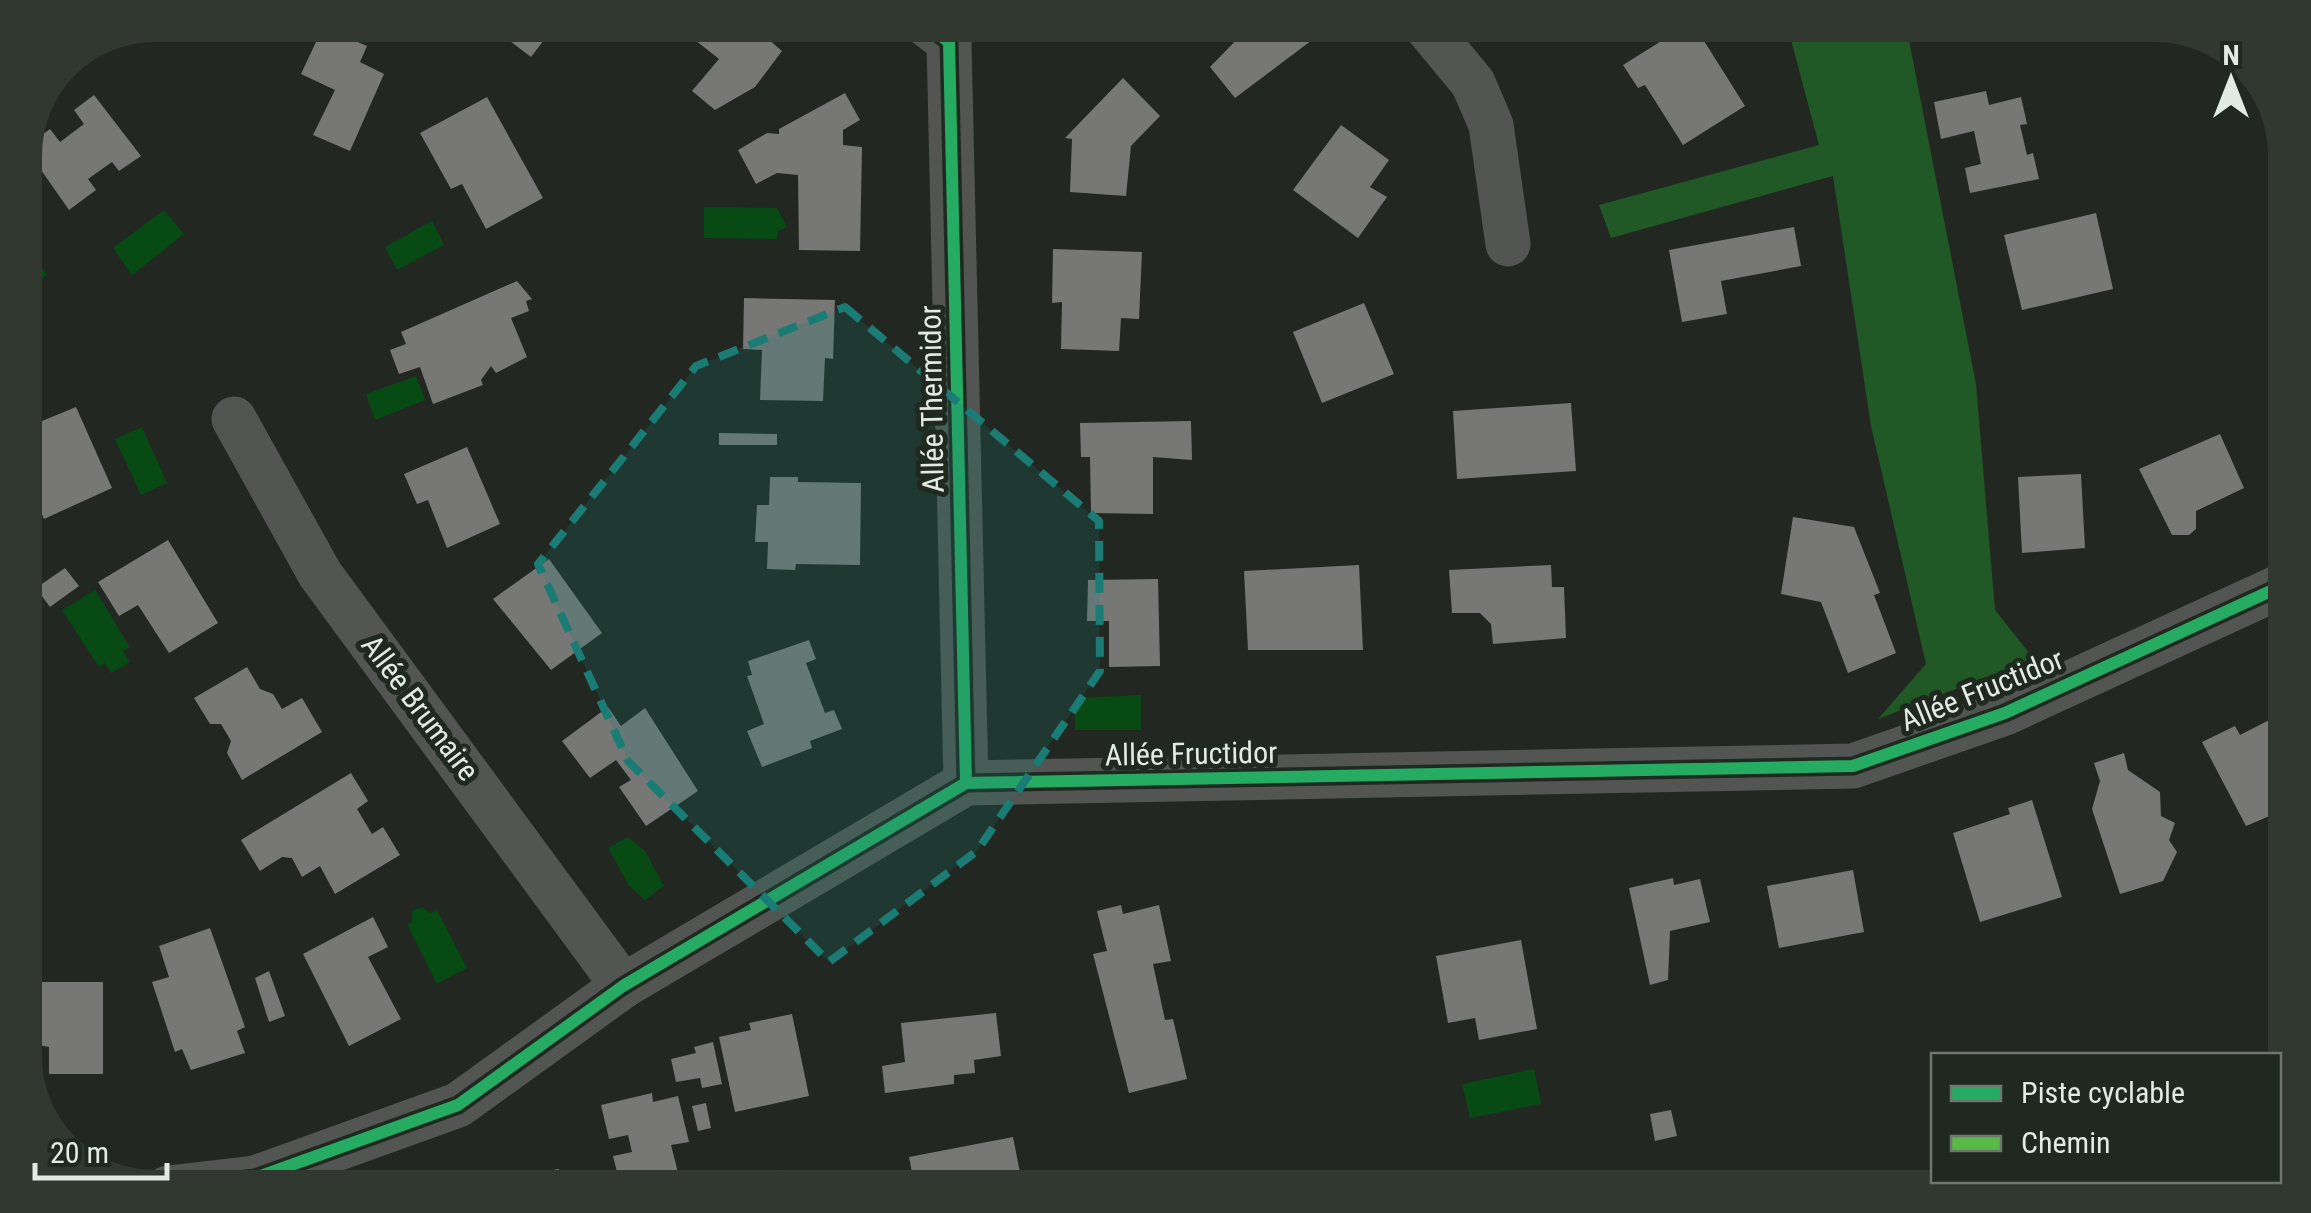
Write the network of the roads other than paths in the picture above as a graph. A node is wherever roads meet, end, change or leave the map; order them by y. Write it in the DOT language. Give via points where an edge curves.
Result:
graph roads {
  1 [pos="949,42"];
  2 [pos="1439,42"];
  3 [pos="1508,244"];
  4 [pos="234,419"];
  5 [pos="2268,592"];
  6 [pos="966,783"];
  7 [pos="623,986"];
  8 [pos="277,1170"];
  1 -- 6 [label="street, Allée Thermidor"];
  2 -- 3 [label="street" via="1473,83 1491,124"];
  4 -- 7 [label="street, Allée Brumaire" via="320,574"];
  5 -- 6 [label="street, Allée Fructidor" via="2006,713 1854,766"];
  6 -- 7 [label="street, Allée Fructidor"];
  7 -- 8 [label="street, Allée Fructidor" via="458,1105"];
}
